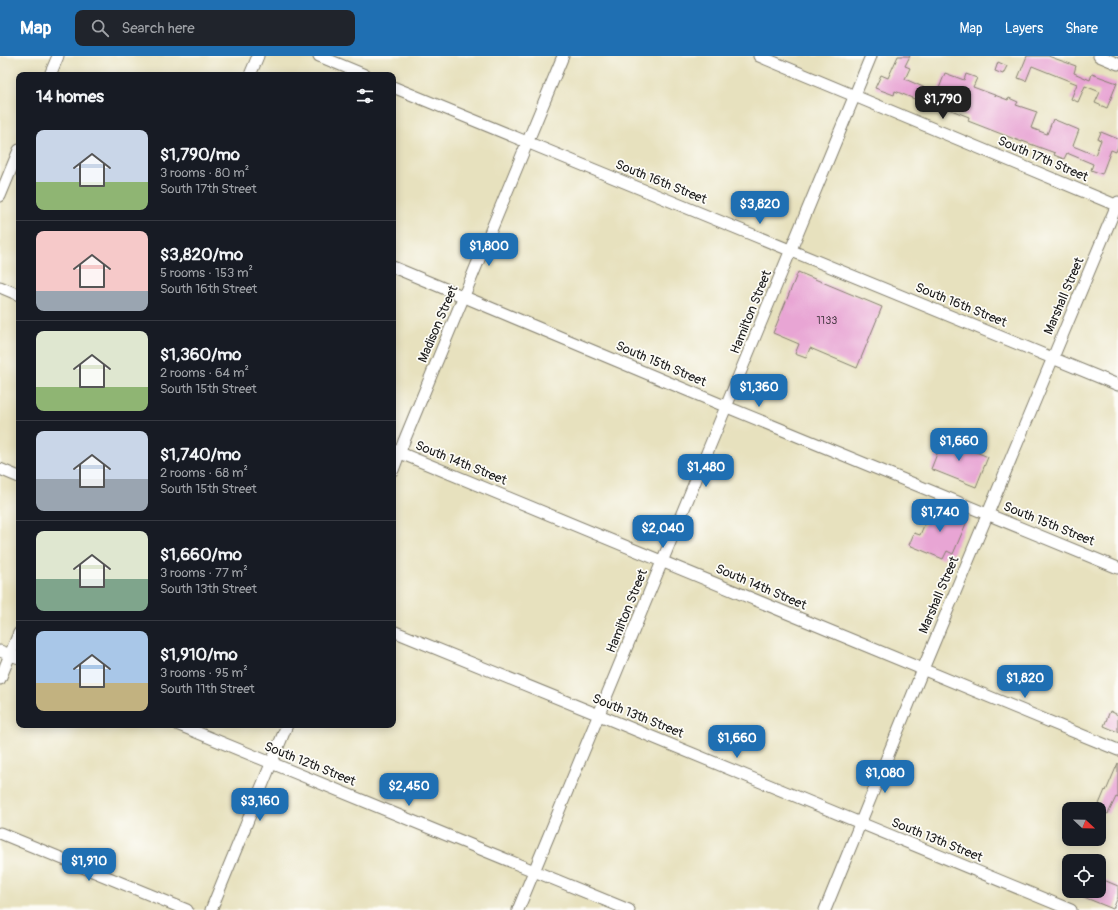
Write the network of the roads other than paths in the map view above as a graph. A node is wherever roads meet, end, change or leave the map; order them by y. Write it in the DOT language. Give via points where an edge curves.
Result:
graph roads {
  1 [pos="58,56"];
  2 [pos="258,56"];
  3 [pos="319,56"];
  4 [pos="563,56"];
  5 [pos="759,56"];
  6 [pos="871,56"];
  7 [pos="1099,56"];
  8 [pos="1118,64"];
  9 [pos="51,72"];
  10 [pos="251,72"];
  11 [pos="358,72"];
  12 [pos="396,88"];
  13 [pos="855,96"];
  14 [pos="527,142"];
  15 [pos="16,157"];
  16 [pos="0,196"];
  17 [pos="1118,204"];
  18 [pos="791,250"];
  19 [pos="396,268"];
  20 [pos="0,287"];
  21 [pos="16,294"];
  22 [pos="464,297"];
  23 [pos="1053,358"];
  24 [pos="1118,385"];
  25 [pos="727,407"];
  26 [pos="396,452"];
  27 [pos="0,469"];
  28 [pos="16,476"];
  29 [pos="988,514"];
  30 [pos="662,561"];
  31 [pos="1118,568"];
  32 [pos="396,632"];
  33 [pos="16,640"];
  34 [pos="10,654"];
  35 [pos="923,669"];
  36 [pos="0,679"];
  37 [pos="599,715"];
  38 [pos="186,728"];
  39 [pos="286,728"];
  40 [pos="1118,750"];
  41 [pos="271,763"];
  42 [pos="861,823"];
  43 [pos="0,833"];
  44 [pos="534,870"];
  45 [pos="187,910"];
  46 [pos="211,910"];
  47 [pos="518,910"];
  48 [pos="629,910"];
  49 [pos="825,910"];
  50 [pos="1071,910"];
  1 -- 9 [label="street"];
  2 -- 10 [label="street"];
  3 -- 11 [label="street"];
  4 -- 14 [label="street, Madison Street"];
  5 -- 13 [label="street, South 17th Street"];
  6 -- 13 [label="street, Hamilton Street"];
  7 -- 8 [label="street"];
  12 -- 14 [label="street, South 16th Street"];
  13 -- 17 [label="street, South 17th Street"];
  13 -- 18 [label="street, Hamilton Street"];
  14 -- 18 [label="street, South 16th Street"];
  14 -- 22 [label="street, Madison Street"];
  15 -- 16 [label="street"];
  17 -- 23 [label="street, Marshall Street"];
  18 -- 23 [label="street, South 16th Street"];
  18 -- 25 [label="street, Hamilton Street"];
  19 -- 22 [label="street, South 15th Street"];
  20 -- 21 [label="street"];
  22 -- 25 [label="street, South 15th Street"];
  22 -- 26 [label="street, Madison Street"];
  23 -- 24 [label="street, South 16th Street"];
  23 -- 29 [label="street, Marshall Street"];
  25 -- 29 [label="street, South 15th Street"];
  25 -- 30 [label="street, Hamilton Street"];
  26 -- 30 [label="street, South 14th Street"];
  27 -- 28 [label="street"];
  29 -- 31 [label="street, South 15th Street"];
  29 -- 35 [label="street, Marshall Street"];
  30 -- 35 [label="street, South 14th Street"];
  30 -- 37 [label="street, Hamilton Street"];
  32 -- 37 [label="street, South 13th Street"];
  33 -- 34 [label="street"];
  34 -- 36 [label="street"];
  35 -- 40 [label="street, South 14th Street"];
  35 -- 42 [label="street, Marshall Street"];
  37 -- 42 [label="street, South 13th Street"];
  37 -- 44 [label="street, Hamilton Street"];
  38 -- 41 [label="street, South 12th Street"];
  39 -- 41 [label="street"];
  41 -- 44 [label="street, South 12th Street"];
  41 -- 46 [label="street"];
  42 -- 49 [label="street, Marshall Street"];
  42 -- 50 [label="street, South 13th Street"];
  43 -- 45 [label="street"];
  44 -- 47 [label="street, Hamilton Street"];
  44 -- 48 [label="street, South 12th Street"];
}
